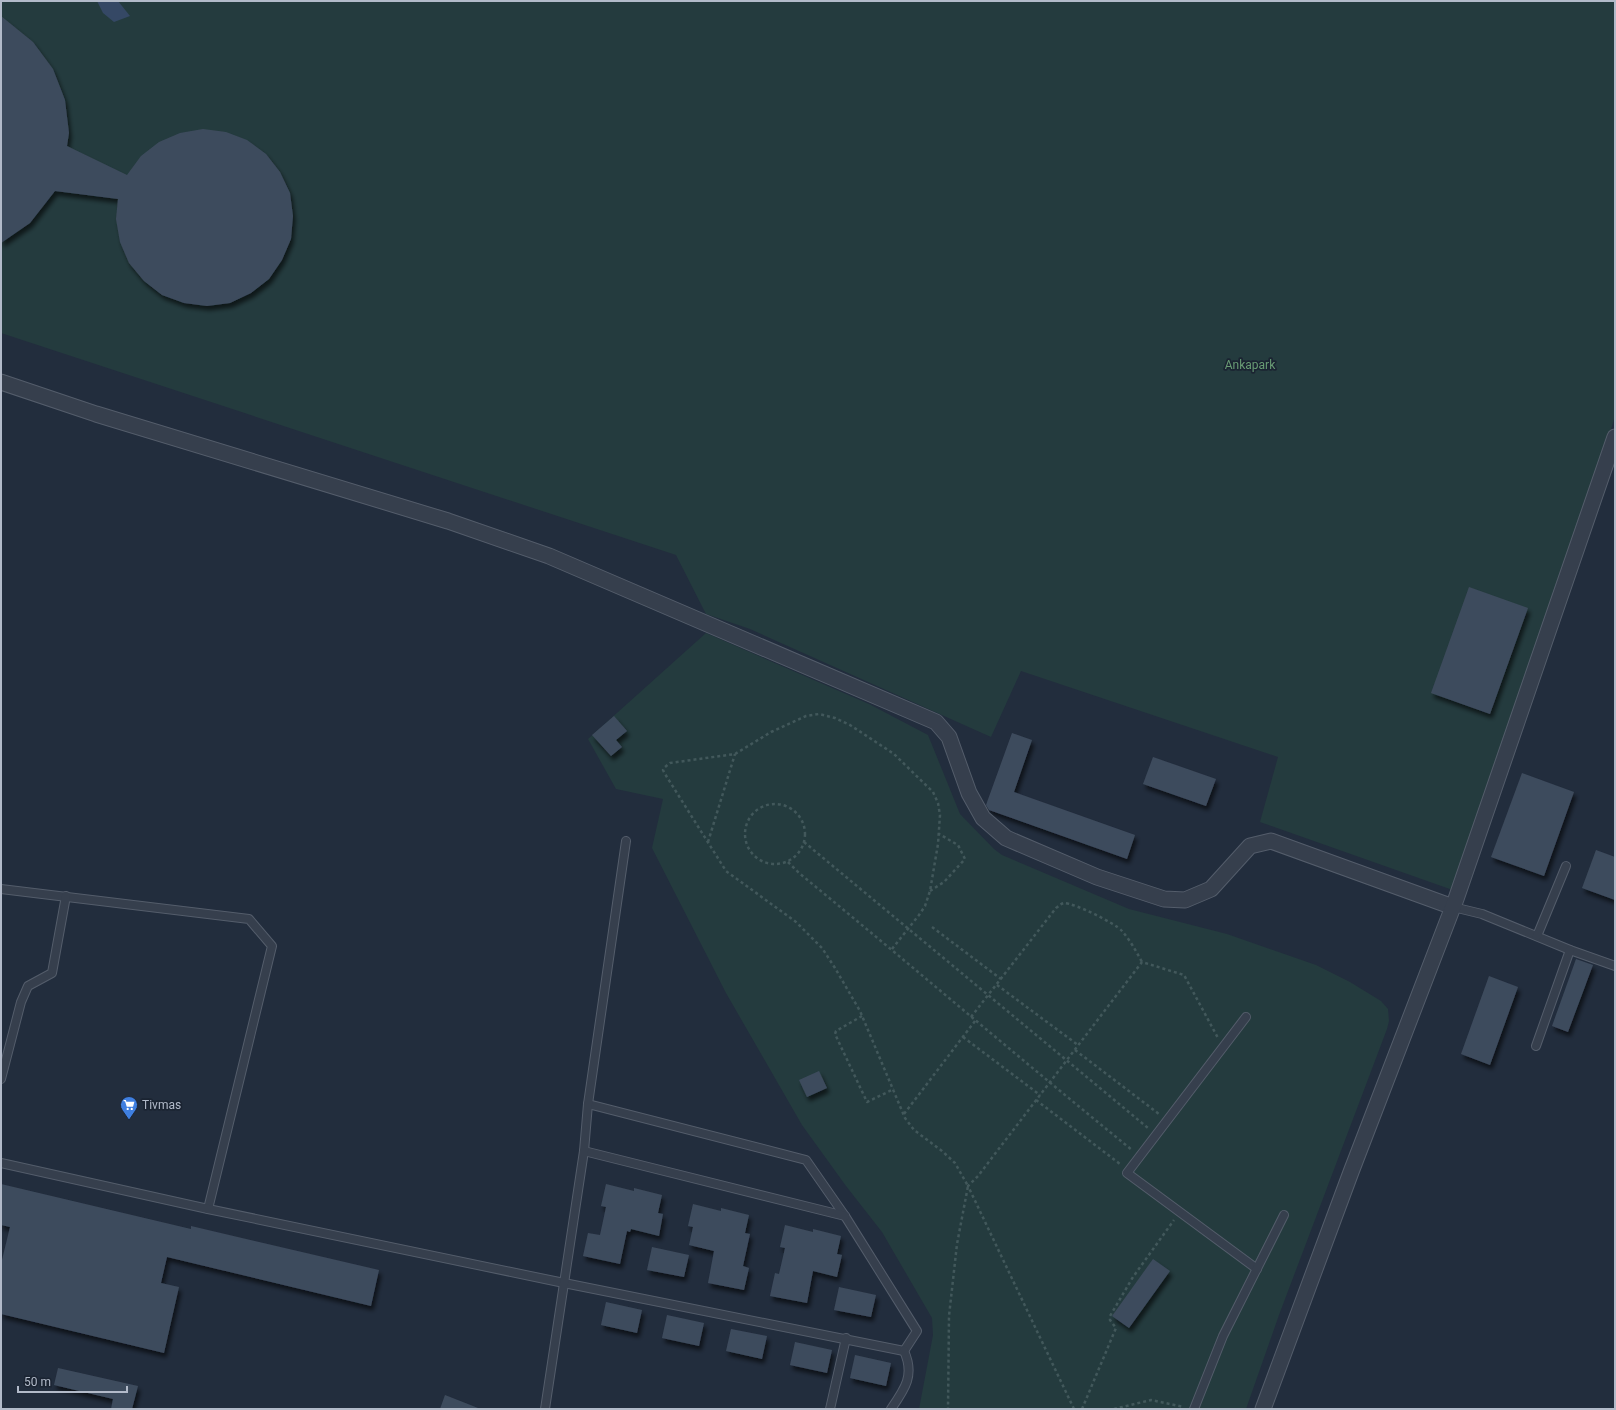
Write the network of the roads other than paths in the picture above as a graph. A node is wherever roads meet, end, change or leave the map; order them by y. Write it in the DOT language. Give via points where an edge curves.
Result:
graph roads {
  1 [pos="1,382"];
  2 [pos="1615,437"];
  3 [pos="626,842"];
  4 [pos="1566,866"];
  5 [pos="1,889"];
  6 [pos="66,896"];
  7 [pos="1453,907"];
  8 [pos="1537,936"];
  9 [pos="1570,950"];
  10 [pos="1615,966"];
  11 [pos="1246,1017"];
  12 [pos="1536,1046"];
  13 [pos="1,1080"];
  14 [pos="588,1104"];
  15 [pos="584,1151"];
  16 [pos="1,1163"];
  17 [pos="208,1209"];
  18 [pos="1284,1215"];
  19 [pos="845,1216"];
  20 [pos="1257,1269"];
  21 [pos="564,1283"];
  22 [pos="846,1338"];
  23 [pos="904,1351"];
  24 [pos="544,1409"];
  25 [pos="830,1409"];
  26 [pos="891,1409"];
  27 [pos="1194,1409"];
  28 [pos="1263,1409"];
  1 -- 7 [label="street" via="96,414 448,521 550,556 936,722 949,737 969,793 983,818 1006,838 1097,877 1164,899 1185,900 1211,889 1250,846 1271,841"];
  2 -- 7 [label="street"];
  3 -- 14 [label="lane"];
  4 -- 8 [label="lane"];
  5 -- 6 [label="lane"];
  6 -- 13 [label="lane" via="52,973 28,986 21,1002"];
  6 -- 17 [label="lane" via="249,919 272,946"];
  7 -- 8 [label="lane" via="1482,914"];
  7 -- 28 [label="street"];
  8 -- 9 [label="lane"];
  9 -- 10 [label="lane"];
  9 -- 12 [label="lane"];
  11 -- 20 [label="lane" via="1128,1172"];
  14 -- 15 [label="lane"];
  14 -- 19 [label="lane" via="806,1160"];
  15 -- 19 [label="lane"];
  15 -- 21 [label="lane"];
  16 -- 17 [label="lane"];
  17 -- 21 [label="lane"];
  18 -- 20 [label="lane"];
  19 -- 23 [label="lane" via="917,1331"];
  20 -- 27 [label="lane" via="1223,1336"];
  21 -- 22 [label="lane"];
  21 -- 24 [label="lane"];
  22 -- 23 [label="lane"];
  22 -- 25 [label="lane"];
  23 -- 26 [label="lane" via="909,1366 908,1374 903,1391"];
}
